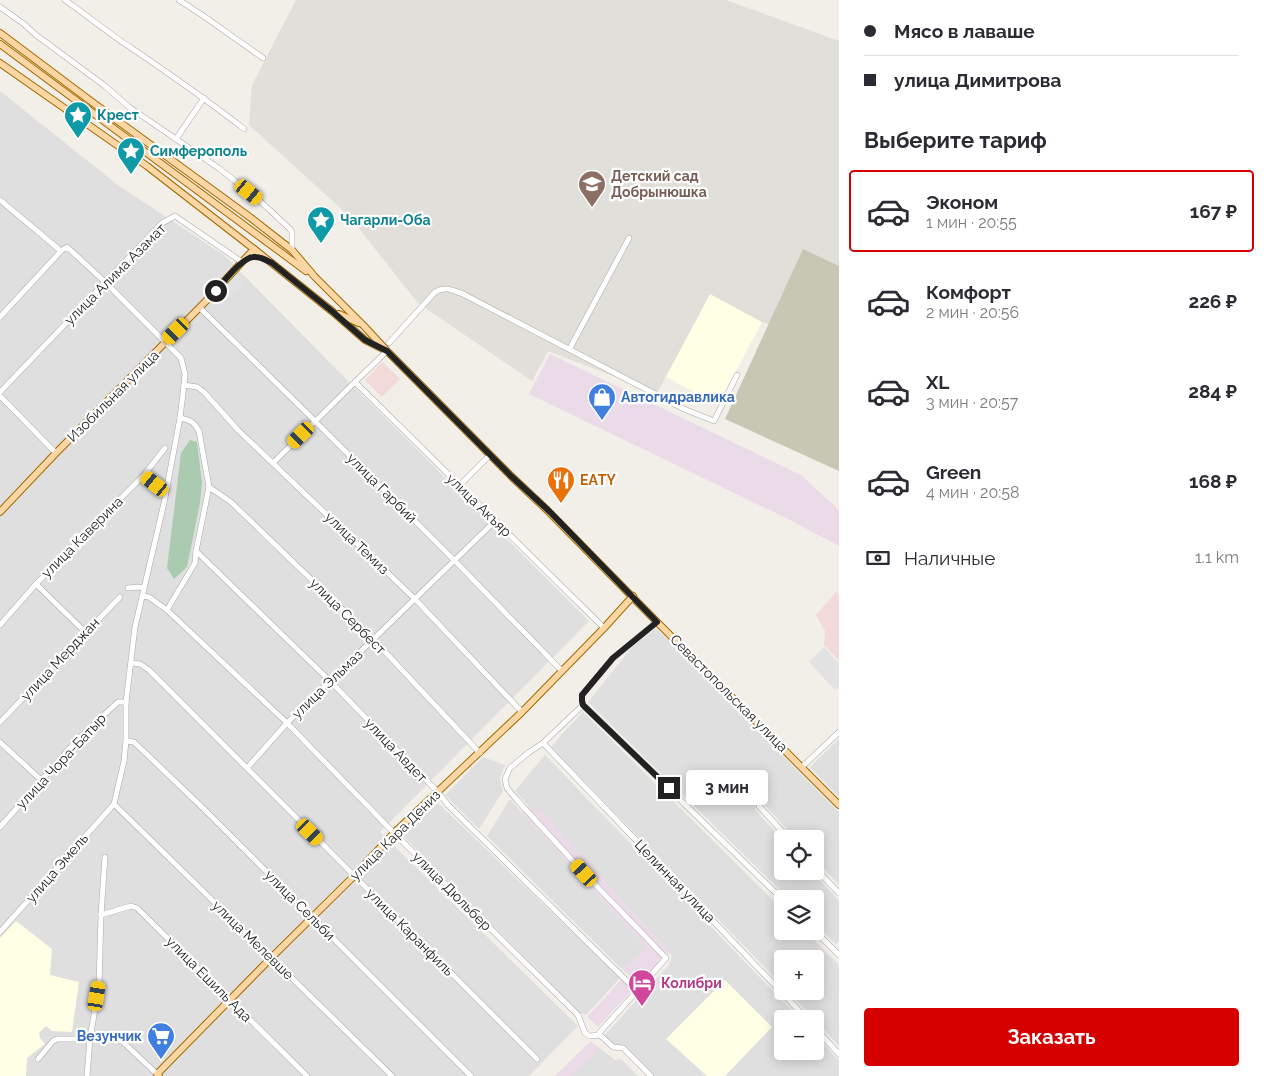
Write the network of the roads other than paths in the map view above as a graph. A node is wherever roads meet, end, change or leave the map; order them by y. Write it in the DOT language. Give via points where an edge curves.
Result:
graph roads {
  1 [pos="65,0"];
  2 [pos="179,0"];
  3 [pos="0,7"];
  4 [pos="3,35"];
  5 [pos="1,44"];
  6 [pos="263,58"];
  7 [pos="0,63"];
  8 [pos="204,98"];
  9 [pos="244,130"];
  10 [pos="176,139"];
  11 [pos="0,200"];
  12 [pos="241,238"];
  13 [pos="629,238"];
  14 [pos="254,249"];
  15 [pos="292,250"];
  16 [pos="61,251"];
  17 [pos="242,262"];
  18 [pos="272,263"];
  19 [pos="315,277"];
  20 [pos="105,282"];
  21 [pos="200,308"];
  22 [pos="333,312"];
  23 [pos="0,317"];
  24 [pos="364,326"];
  25 [pos="165,343"];
  26 [pos="389,343"];
  27 [pos="570,348"];
  28 [pos="387,351"];
  29 [pos="737,375"];
  30 [pos="354,382"];
  31 [pos="184,385"];
  32 [pos="0,392"];
  33 [pos="0,396"];
  34 [pos="180,418"];
  35 [pos="315,420"];
  36 [pos="164,448"];
  37 [pos="56,453"];
  38 [pos="490,454"];
  39 [pos="273,463"];
  40 [pos="144,475"];
  41 [pos="459,486"];
  42 [pos="167,487"];
  43 [pos="209,487"];
  44 [pos="0,512"];
  45 [pos="496,520"];
  46 [pos="196,550"];
  47 [pos="454,560"];
  48 [pos="36,584"];
  49 [pos="128,588"];
  50 [pos="144,588"];
  51 [pos="120,596"];
  52 [pos="142,596"];
  53 [pos="633,596"];
  54 [pos="414,598"];
  55 [pos="167,610"];
  56 [pos="657,622"];
  57 [pos="0,626"];
  58 [pos="604,628"];
  59 [pos="86,633"];
  60 [pos="372,639"];
  61 [pos="131,663"];
  62 [pos="562,671"];
  63 [pos="330,681"];
  64 [pos="126,702"];
  65 [pos="583,705"];
  66 [pos="522,712"];
  67 [pos="0,722"];
  68 [pos="287,723"];
  69 [pos="839,732"];
  70 [pos="126,741"];
  71 [pos="0,742"];
  72 [pos="543,743"];
  73 [pos="480,753"];
  74 [pos="802,767"];
  75 [pos="247,768"];
  76 [pos="41,780"];
  77 [pos="438,792"];
  78 [pos="114,804"];
  79 [pos="839,805"];
  80 [pos="759,806"];
  81 [pos="0,827"];
  82 [pos="781,830"];
  83 [pos="394,833"];
  84 [pos="105,857"];
  85 [pos="354,876"];
  86 [pos="824,877"];
  87 [pos="774,891"];
  88 [pos="839,893"];
  89 [pos="100,915"];
  90 [pos="313,918"];
  91 [pos="0,931"];
  92 [pos="824,939"];
  93 [pos="838,951"];
  94 [pos="271,958"];
  95 [pos="637,992"];
  96 [pos="230,1000"];
  97 [pos="798,1010"];
  98 [pos="600,1035"];
  99 [pos="824,1038"];
  100 [pos="90,1039"];
  101 [pos="839,1054"];
  102 [pos="38,1059"];
  103 [pos="538,1059"];
  104 [pos="158,1075"];
  105 [pos="86,1076"];
  106 [pos="307,1076"];
  107 [pos="392,1076"];
  108 [pos="470,1076"];
  109 [pos="651,1076"];
  1 -- 8 [label="street"];
  2 -- 6 [label="street"];
  3 -- 10 [label="street" via="129,107"];
  4 -- 15 [label="main road"];
  5 -- 19 [label="main road"];
  7 -- 12 [label="main road" via="147,166"];
  8 -- 9 [label="street"];
  8 -- 10 [label="street"];
  10 -- 15 [label="street" via="238,183 288,227 292,232"];
  11 -- 16 [label="street"];
  12 -- 14 [label="main road"];
  12 -- 17 [label="main road" via="247,250"];
  13 -- 27 [label="street"];
  14 -- 17 [label="main road, Изобильная улица"];
  14 -- 18 [label="main road"];
  15 -- 19 [label="main road"];
  16 -- 20 [label="street" via="67,247"];
  16 -- 23 [label="street"];
  17 -- 18 [label="main road" via="252,256"];
  17 -- 20 [label="street, улица Алима Азамат" via="175,216 162,223"];
  17 -- 21 [label="main road, Изобильная улица"];
  18 -- 22 [label="main road"];
  19 -- 24 [label="main road, Севастопольская улица"];
  20 -- 25 [label="street"];
  20 -- 32 [label="street, улица Алима Азамат"];
  21 -- 25 [label="main road, Изобильная улица"];
  21 -- 35 [label="street, улица Гарбий"];
  22 -- 24 [label="main road"];
  22 -- 28 [label="main road" via="365,340"];
  24 -- 28 [label="main road, Севастопольская улица"];
  25 -- 31 [label="street" via="181,358"];
  25 -- 37 [label="main road, Изобильная улица"];
  26 -- 29 [label="street" via="435,292 449,288 714,421"];
  28 -- 30 [label="street"];
  28 -- 38 [label="main road, Севастопольская улица"];
  30 -- 35 [label="street"];
  30 -- 41 [label="street, улица Акъяр"];
  31 -- 34 [label="street"];
  31 -- 39 [label="street, улица Темиз" via="204,392"];
  33 -- 37 [label="street"];
  34 -- 42 [label="street"];
  34 -- 43 [label="street" via="194,423 199,431"];
  35 -- 39 [label="street"];
  35 -- 47 [label="street, улица Гарбий"];
  36 -- 40 [label="street, улица Каверина"];
  37 -- 44 [label="main road, Изобильная улица"];
  38 -- 41 [label="street"];
  38 -- 53 [label="main road, Севастопольская улица"];
  39 -- 54 [label="street, улица Темиз"];
  40 -- 42 [label="street" via="155,484"];
  40 -- 48 [label="street, улица Каверина"];
  41 -- 45 [label="street, улица Акъяр"];
  42 -- 50 [label="street"];
  43 -- 46 [label="street"];
  43 -- 60 [label="street, улица Сербест" via="231,502"];
  45 -- 47 [label="street, улица Эльмаз"];
  45 -- 58 [label="street, улица Акъяр"];
  46 -- 55 [label="street" via="195,563"];
  46 -- 63 [label="street, улица Авдет"];
  47 -- 54 [label="street, улица Эльмаз"];
  47 -- 62 [label="street, улица Гарбий"];
  48 -- 57 [label="street, улица Каверина"];
  48 -- 59 [label="street"];
  49 -- 50 [label="street"];
  50 -- 52 [label="street"];
  51 -- 59 [label="street, улица Мерджан"];
  52 -- 55 [label="street, улица Дюльбер" via="150,597"];
  52 -- 61 [label="street"];
  53 -- 56 [label="main road, Севастопольская улица"];
  53 -- 58 [label="main road, улица Кара Дениз"];
  54 -- 60 [label="street, улица Эльмаз"];
  54 -- 66 [label="street, улица Темиз"];
  55 -- 68 [label="street, улица Дюльбер"];
  56 -- 65 [label="street" via="613,658 582,695"];
  56 -- 74 [label="main road, Севастопольская улица"];
  58 -- 62 [label="main road, улица Кара Дениз"];
  59 -- 67 [label="street, улица Мерджан"];
  60 -- 63 [label="street, улица Эльмаз"];
  60 -- 73 [label="street, улица Сербест"];
  61 -- 64 [label="street"];
  61 -- 75 [label="street, улица Каранфиль" via="149,670"];
  62 -- 66 [label="main road, улица Кара Дениз"];
  63 -- 68 [label="street, улица Эльмаз"];
  63 -- 77 [label="street, улица Авдет"];
  64 -- 70 [label="street"];
  64 -- 76 [label="street, улица Чора-Батыр" via="118,702"];
  65 -- 72 [label="street"];
  65 -- 87 [label="street"];
  66 -- 73 [label="main road, улица Кара Дениз"];
  68 -- 75 [label="street, улица Эльмаз"];
  68 -- 83 [label="street, улица Дюльбер"];
  69 -- 74 [label="street"];
  70 -- 78 [label="street"];
  70 -- 90 [label="street, улица Сельби" via="134,742"];
  71 -- 76 [label="street"];
  72 -- 95 [label="street" via="510,768 505,779 507,788 666,958"];
  72 -- 97 [label="street, Целинная улица"];
  73 -- 77 [label="main road, улица Кара Дениз"];
  74 -- 79 [label="main road, Севастопольская улица"];
  75 -- 85 [label="street, улица Каранфиль"];
  76 -- 81 [label="street, улица Чора-Батыр"];
  77 -- 83 [label="main road, улица Кара Дениз"];
  77 -- 95 [label="street, улица Авдет"];
  78 -- 91 [label="street, улица Эмель"];
  78 -- 94 [label="street, улица Мелевше"];
  80 -- 82 [label="street"];
  83 -- 85 [label="main road, улица Кара Дениз"];
  83 -- 98 [label="street, улица Дюльбер" via="578,1015 586,1033"];
  84 -- 89 [label="street"];
  85 -- 90 [label="main road, улица Кара Дениз"];
  85 -- 103 [label="street, улица Каранфиль"];
  86 -- 88 [label="street"];
  89 -- 96 [label="street, улица Ешиль Ада" via="131,906 137,908"];
  89 -- 100 [label="street" via="99,985"];
  90 -- 94 [label="main road, улица Кара Дениз"];
  90 -- 108 [label="street, улица Сельби"];
  92 -- 93 [label="street"];
  94 -- 96 [label="main road, улица Кара Дениз"];
  94 -- 107 [label="street, улица Мелевше"];
  95 -- 98 [label="street" via="598,1033"];
  96 -- 104 [label="main road, улица Кара Дениз"];
  96 -- 106 [label="street, улица Ешиль Ада"];
  98 -- 109 [label="street, улица Дюльбер" via="613,1047 623,1048"];
  99 -- 101 [label="street"];
  100 -- 102 [label="street" via="57,1039"];
  100 -- 104 [label="street" via="123,1042"];
  100 -- 105 [label="street"];
}
